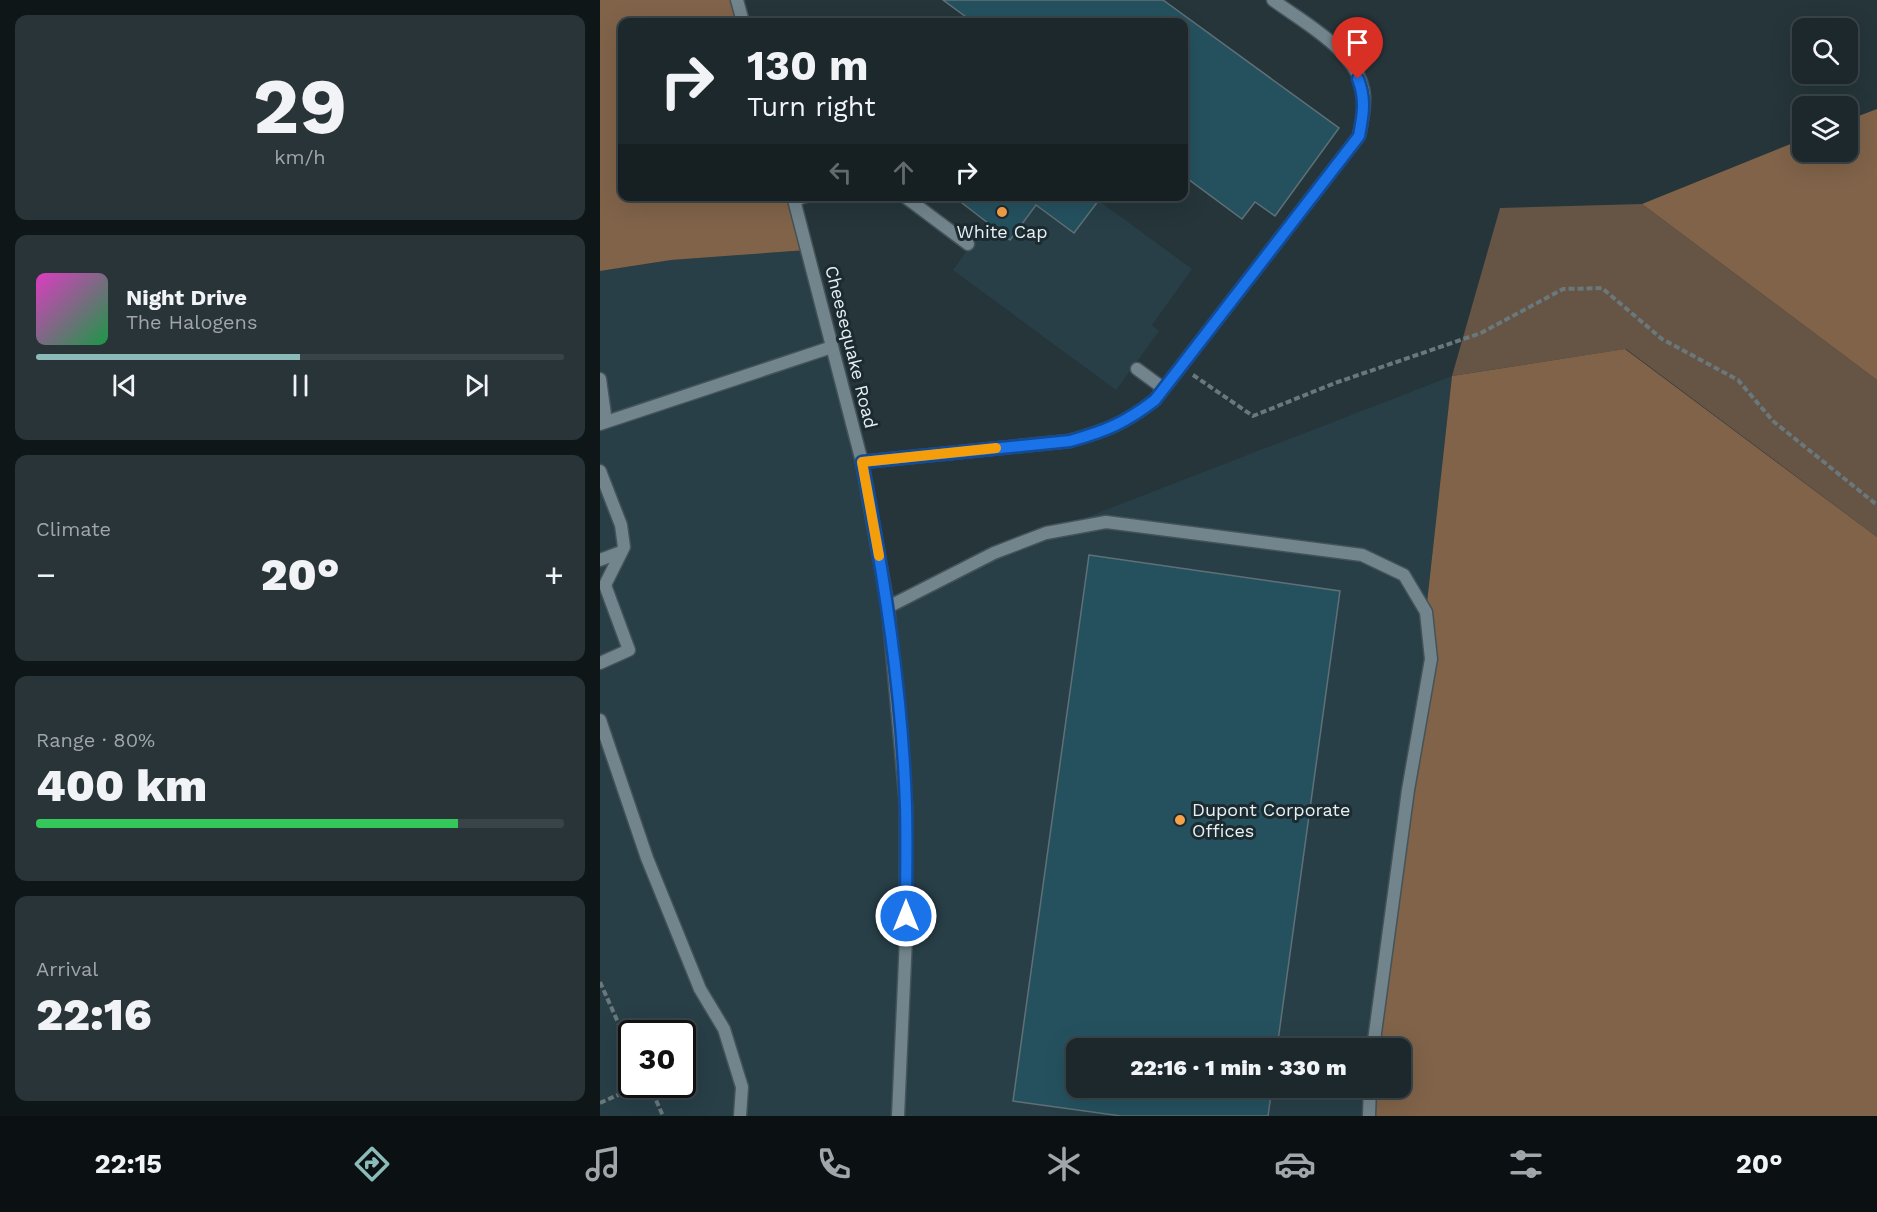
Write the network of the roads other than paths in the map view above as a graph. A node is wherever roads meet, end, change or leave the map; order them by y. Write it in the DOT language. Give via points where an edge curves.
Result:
graph roads {
  1 [pos="737,0"];
  2 [pos="1273,0"];
  3 [pos="742,18"];
  4 [pos="799,201"];
  5 [pos="911,201"];
  6 [pos="968,244"];
  7 [pos="832,347"];
  8 [pos="1137,369"];
  9 [pos="600,379"];
  10 [pos="1163,388"];
  11 [pos="603,423"];
  12 [pos="862,462"];
  13 [pos="600,471"];
  14 [pos="621,552"];
  15 [pos="600,560"];
  16 [pos="888,607"];
  17 [pos="600,663"];
  18 [pos="600,720"];
  19 [pos="1374,1038"];
  20 [pos="1370,1098"];
  21 [pos="740,1116"];
  22 [pos="898,1116"];
  23 [pos="1369,1116"];
  1 -- 3 [label="street"];
  2 -- 10 [label="street" via="1336,47 1353,66 1364,93 1359,136"];
  4 -- 7 [label="street, Cheesequake Road"];
  5 -- 6 [label="street"];
  7 -- 11 [label="street"];
  7 -- 12 [label="street, Cheesequake Road"];
  8 -- 10 [label="street"];
  9 -- 11 [label="street"];
  10 -- 12 [label="street" via="1155,400 1127,421 1070,441"];
  12 -- 16 [label="street, Cheesequake Road"];
  13 -- 14 [label="street" via="621,525"];
  14 -- 15 [label="street"];
  14 -- 17 [label="street" via="604,585 629,650"];
  16 -- 19 [label="street" via="994,553 1046,533 1106,522 1362,555 1404,575 1426,612 1431,659 1408,790"];
  16 -- 22 [label="street, Cheesequake Road" via="906,805 906,938"];
  18 -- 21 [label="street" via="647,858 700,989 724,1029 742,1087"];
  20 -- 23 [label="street"];
}
